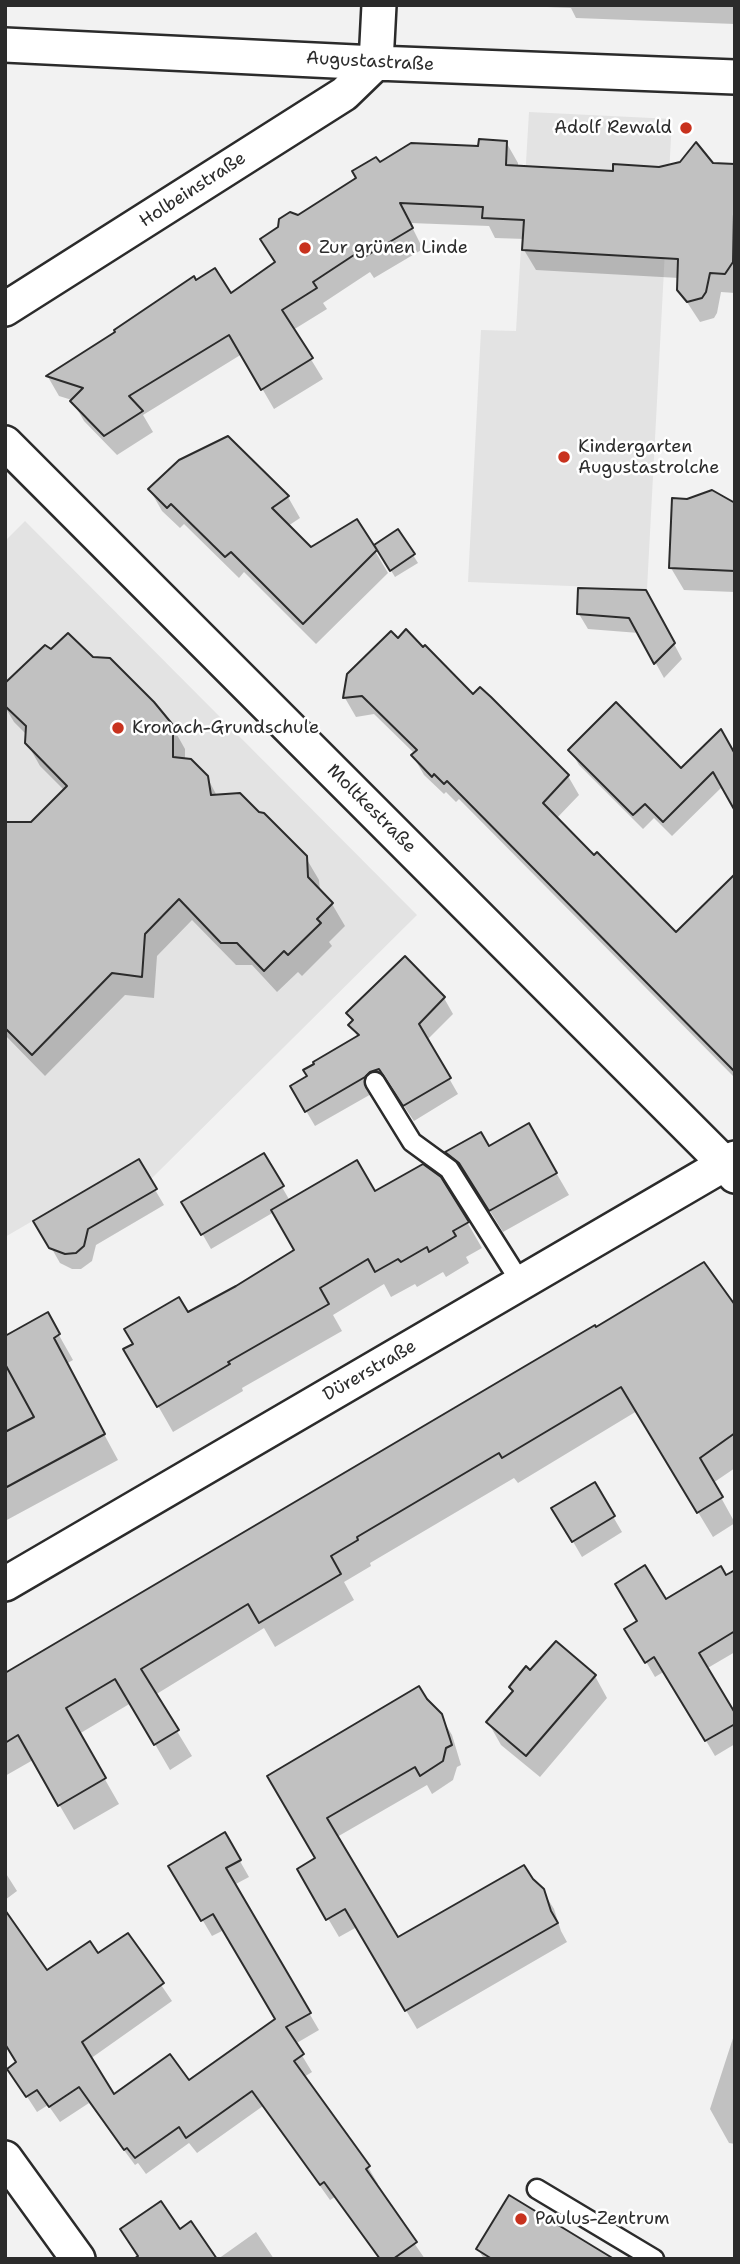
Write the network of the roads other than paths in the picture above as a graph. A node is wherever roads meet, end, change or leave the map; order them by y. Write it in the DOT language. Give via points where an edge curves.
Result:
graph roads {
  1 [pos="379,5"];
  2 [pos="5,45"];
  3 [pos="376,63"];
  4 [pos="735,77"];
  5 [pos="5,309"];
  6 [pos="5,443"];
  7 [pos="375,1082"];
  8 [pos="732,1166"];
  9 [pos="521,1283"];
  10 [pos="5,1584"];
  11 [pos="5,2158"];
  12 [pos="537,2189"];
  13 [pos="78,2259"];
  14 [pos="654,2259"];
  1 -- 3 [label="street"];
  2 -- 3 [label="street, Augustastraße"];
  3 -- 4 [label="street, Augustastraße"];
  3 -- 5 [label="street, Holbeinstraße" via="344,94"];
  6 -- 8 [label="street, Moltkestraße"];
  7 -- 9 [label="lane" via="412,1142 449,1169"];
  8 -- 9 [label="street, Dürerstraße"];
  9 -- 10 [label="street, Dürerstraße"];
  11 -- 13 [label="street"];
  12 -- 14 [label="lane"];
}
